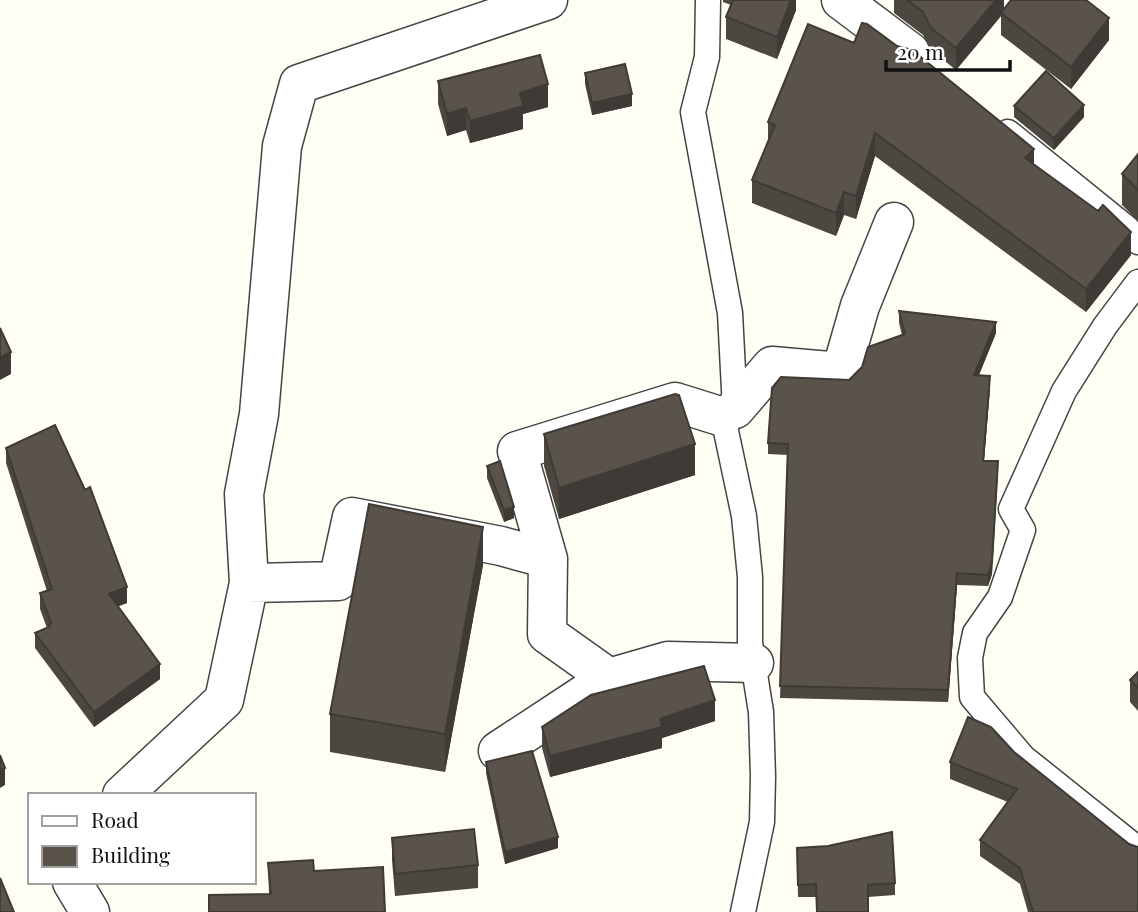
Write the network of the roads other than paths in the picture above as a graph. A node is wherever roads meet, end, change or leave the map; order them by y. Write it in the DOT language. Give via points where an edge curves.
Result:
graph roads {
  1 [pos="548,0"];
  2 [pos="708,0"];
  3 [pos="841,0"];
  4 [pos="921,61"];
  5 [pos="986,114"];
  6 [pos="894,222"];
  7 [pos="1138,242"];
  8 [pos="1138,282"];
  9 [pos="729,413"];
  10 [pos="548,559"];
  11 [pos="249,583"];
  12 [pos="754,663"];
  13 [pos="609,677"];
  14 [pos="499,751"];
  15 [pos="124,793"];
  16 [pos="1138,849"];
  17 [pos="73,884"];
  18 [pos="90,912"];
  19 [pos="743,912"];
  1 -- 11 [label="street" via="299,85 282,146 259,414 244,494"];
  2 -- 9 [label="lane" via="707,57 693,113 730,313"];
  3 -- 4 [label="street"];
  5 -- 7 [label="lane" via="1127,228"];
  6 -- 9 [label="street" via="860,306 841,372 772,366"];
  8 -- 16 [label="lane" via="1064,391 1011,509 1023,530 1000,597 975,633 970,658 972,697 1023,757"];
  9 -- 10 [label="street" via="675,402 517,451"];
  9 -- 12 [label="lane" via="744,516"];
  10 -- 11 [label="street" via="352,517 338,581"];
  10 -- 13 [label="street" via="547,634"];
  11 -- 15 [label="street" via="224,700"];
  12 -- 13 [label="street" via="668,661"];
  12 -- 19 [label="lane" via="761,712 762,822"];
  13 -- 14 [label="street"];
  17 -- 18 [label="street"];
}
